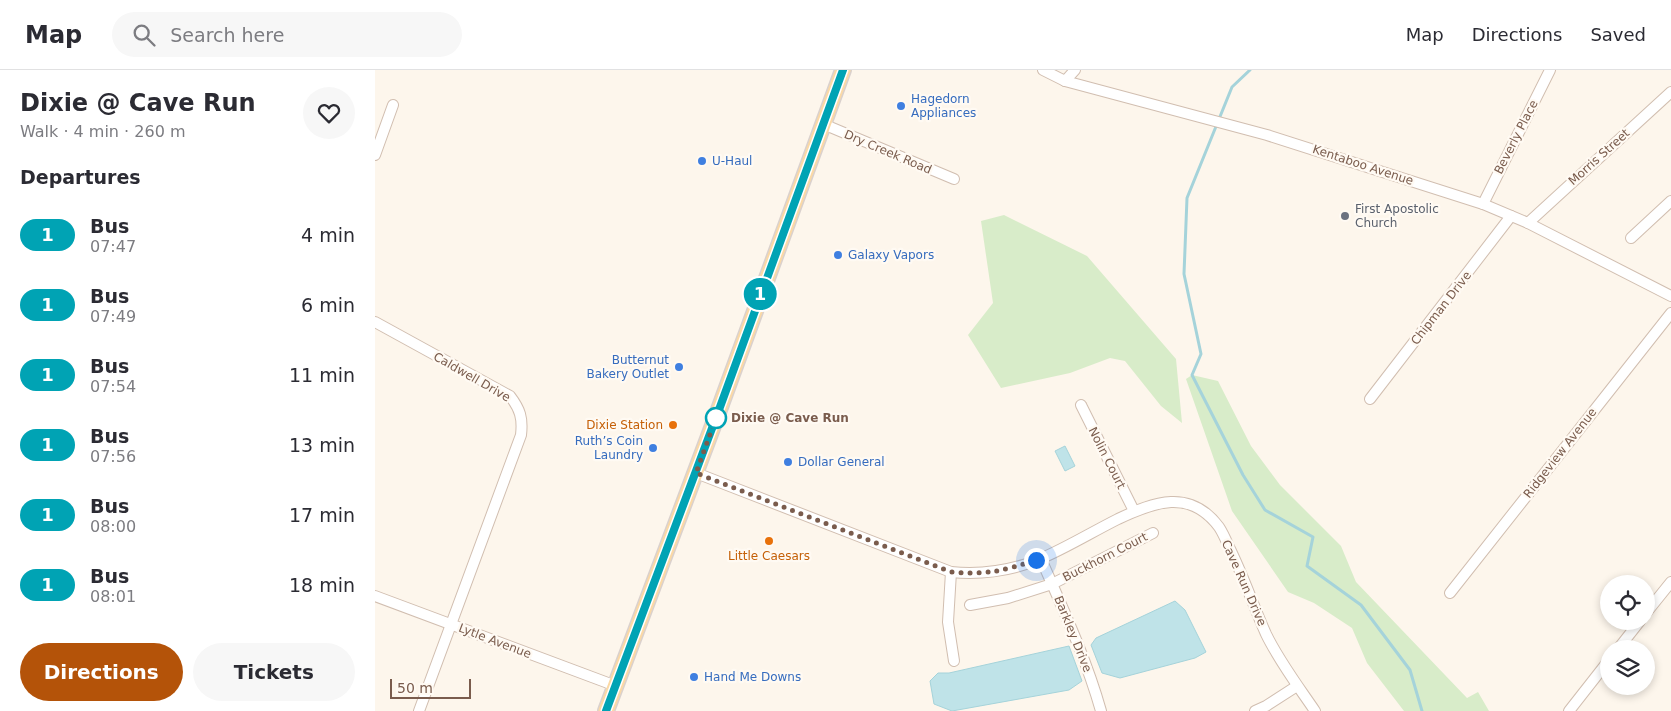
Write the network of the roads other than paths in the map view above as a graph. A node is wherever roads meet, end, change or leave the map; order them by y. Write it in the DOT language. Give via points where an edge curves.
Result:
graph roads {
  1 [pos="843,70"];
  2 [pos="1043,70"];
  3 [pos="1075,70"];
  4 [pos="1550,70"];
  5 [pos="1065,81"];
  6 [pos="1671,92"];
  7 [pos="393,105"];
  8 [pos="823,124"];
  9 [pos="375,155"];
  10 [pos="954,179"];
  11 [pos="1671,201"];
  12 [pos="1483,204"];
  13 [pos="1511,216"];
  14 [pos="1528,223"];
  15 [pos="1631,238"];
  16 [pos="1671,296"];
  17 [pos="1671,313"];
  18 [pos="375,322"];
  19 [pos="1371,399"];
  20 [pos="1081,405"];
  21 [pos="696,473"];
  22 [pos="1134,511"];
  23 [pos="1153,533"];
  24 [pos="1041,559"];
  25 [pos="951,572"];
  26 [pos="1671,582"];
  27 [pos="1052,584"];
  28 [pos="1449,593"];
  29 [pos="375,596"];
  30 [pos="1655,602"];
  31 [pos="970,605"];
  32 [pos="450,624"];
  33 [pos="1633,630"];
  34 [pos="1625,640"];
  35 [pos="953,661"];
  36 [pos="1600,671"];
  37 [pos="616,686"];
  38 [pos="1297,686"];
  39 [pos="419,711"];
  40 [pos="606,711"];
  41 [pos="1101,711"];
  42 [pos="1255,711"];
  43 [pos="1315,711"];
  44 [pos="1569,711"];
  1 -- 8 [label="main road"];
  2 -- 5 [label="street, Kentaboo Avenue"];
  3 -- 5 [label="street"];
  4 -- 12 [label="street, Beverly Place"];
  5 -- 12 [label="street, Kentaboo Avenue" via="1267,135"];
  6 -- 14 [label="street, Morris Street"];
  7 -- 9 [label="street"];
  8 -- 10 [label="street, Dry Creek Road"];
  8 -- 21 [label="main road"];
  11 -- 15 [label="street"];
  12 -- 13 [label="street, Kentaboo Avenue"];
  13 -- 14 [label="street, Kentaboo Avenue"];
  13 -- 19 [label="street, Chipman Drive"];
  14 -- 16 [label="street, Kentaboo Avenue"];
  17 -- 28 [label="street, Ridgeview Avenue"];
  18 -- 32 [label="street, Caldwell Drive" via="509,396 523,420 521,435"];
  20 -- 22 [label="street, Nolin Court"];
  21 -- 25 [label="street, Cave Run Drive"];
  21 -- 37 [label="main road"];
  22 -- 24 [label="street, Cave Run Drive"];
  22 -- 38 [label="street, Cave Run Drive" via="1165,501 1188,503 1208,514 1220,528 1267,635"];
  23 -- 27 [label="street, Buckhorn Court"];
  24 -- 25 [label="street, Cave Run Drive" via="1003,571 981,574"];
  24 -- 27 [label="street, Barkley Drive"];
  25 -- 35 [label="street" via="948,622"];
  26 -- 30 [label="street"];
  27 -- 31 [label="street, Buckhorn Court" via="1008,598"];
  27 -- 41 [label="street, Barkley Drive" via="1082,653"];
  29 -- 32 [label="street, Lytle Avenue"];
  32 -- 37 [label="street, Lytle Avenue"];
  32 -- 39 [label="street, Caldwell Drive"];
  33 -- 34 [label="street"];
  36 -- 44 [label="street"];
  37 -- 40 [label="main road"];
  38 -- 42 [label="street"];
  38 -- 43 [label="street, Cave Run Drive"];
}
